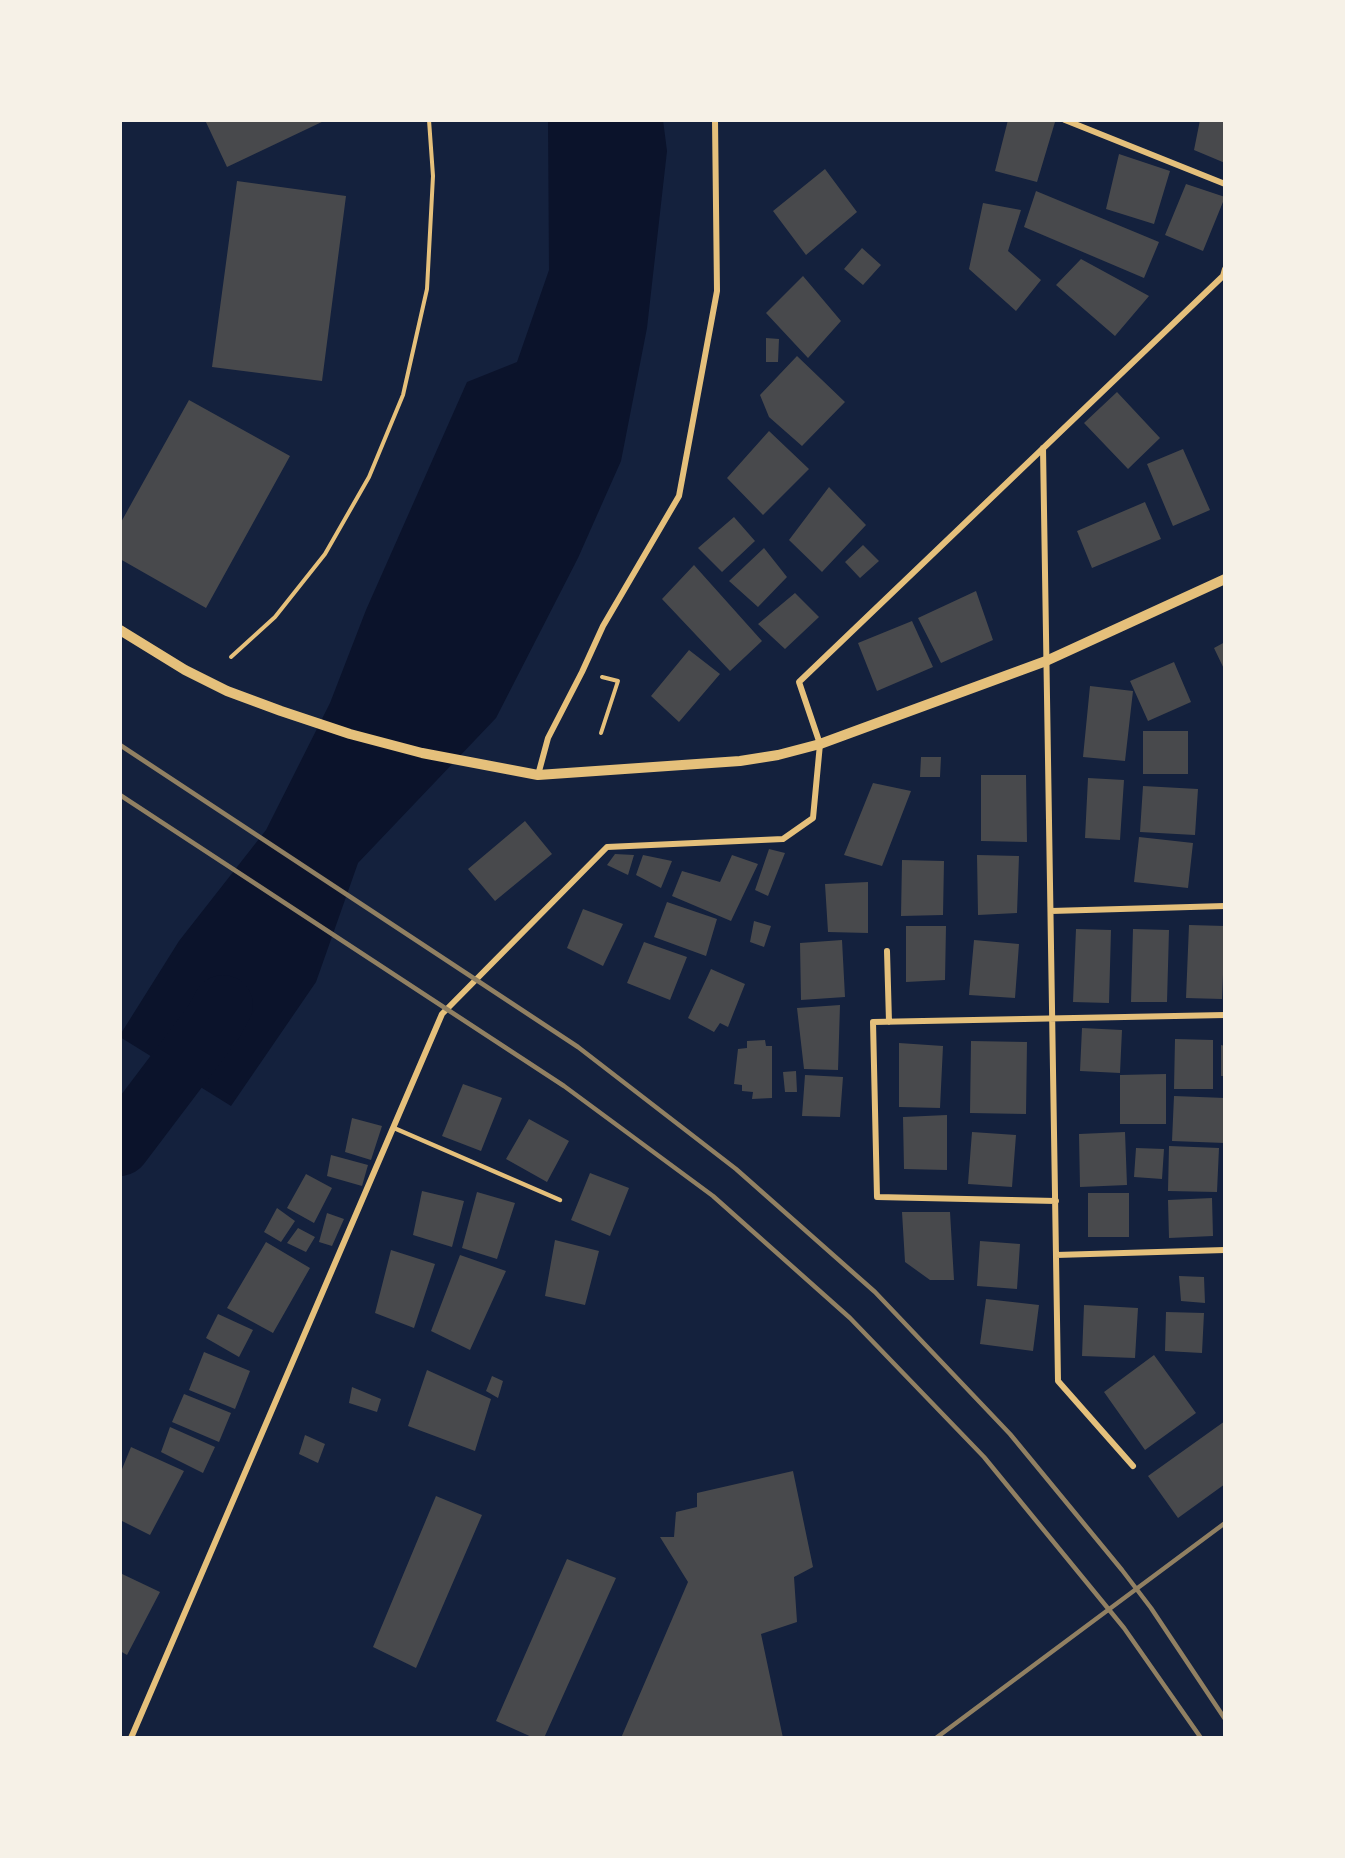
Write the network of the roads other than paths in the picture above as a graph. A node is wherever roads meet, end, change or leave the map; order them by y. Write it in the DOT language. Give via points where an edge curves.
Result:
graph roads {
  1 [pos="715,120"];
  2 [pos="1065,120"];
  3 [pos="1225,184"];
  4 [pos="1225,269"];
  5 [pos="1043,448"];
  6 [pos="1225,579"];
  7 [pos="120,630"];
  8 [pos="1046,661"];
  9 [pos="820,744"];
  10 [pos="538,775"];
  11 [pos="1225,906"];
  12 [pos="1051,911"];
  13 [pos="886,951"];
  14 [pos="1225,1015"];
  15 [pos="1053,1018"];
  16 [pos="889,1022"];
  17 [pos="394,1128"];
  18 [pos="560,1200"];
  19 [pos="1056,1201"];
  20 [pos="1225,1250"];
  21 [pos="1056,1255"];
  22 [pos="1133,1466"];
  23 [pos="130,1738"];
  1 -- 10 [label="street" via="717,291 679,496 603,626 548,738"];
  2 -- 3 [label="street"];
  4 -- 5 [label="street" via="1223,276"];
  5 -- 8 [label="street"];
  5 -- 9 [label="street" via="799,682"];
  6 -- 8 [label="street"];
  7 -- 10 [label="street" via="185,670 281,711 422,753"];
  8 -- 9 [label="street"];
  8 -- 12 [label="street"];
  9 -- 10 [label="street" via="740,762"];
  9 -- 17 [label="street" via="813,818 783,839 607,847 442,1014"];
  11 -- 12 [label="street"];
  12 -- 15 [label="street"];
  13 -- 16 [label="street"];
  14 -- 15 [label="street"];
  15 -- 16 [label="street"];
  15 -- 19 [label="street"];
  16 -- 19 [label="street" via="873,1022 877,1197"];
  17 -- 18 [label="lane"];
  17 -- 23 [label="street"];
  19 -- 21 [label="street"];
  20 -- 21 [label="street"];
  21 -- 22 [label="street" via="1058,1381"];
}
